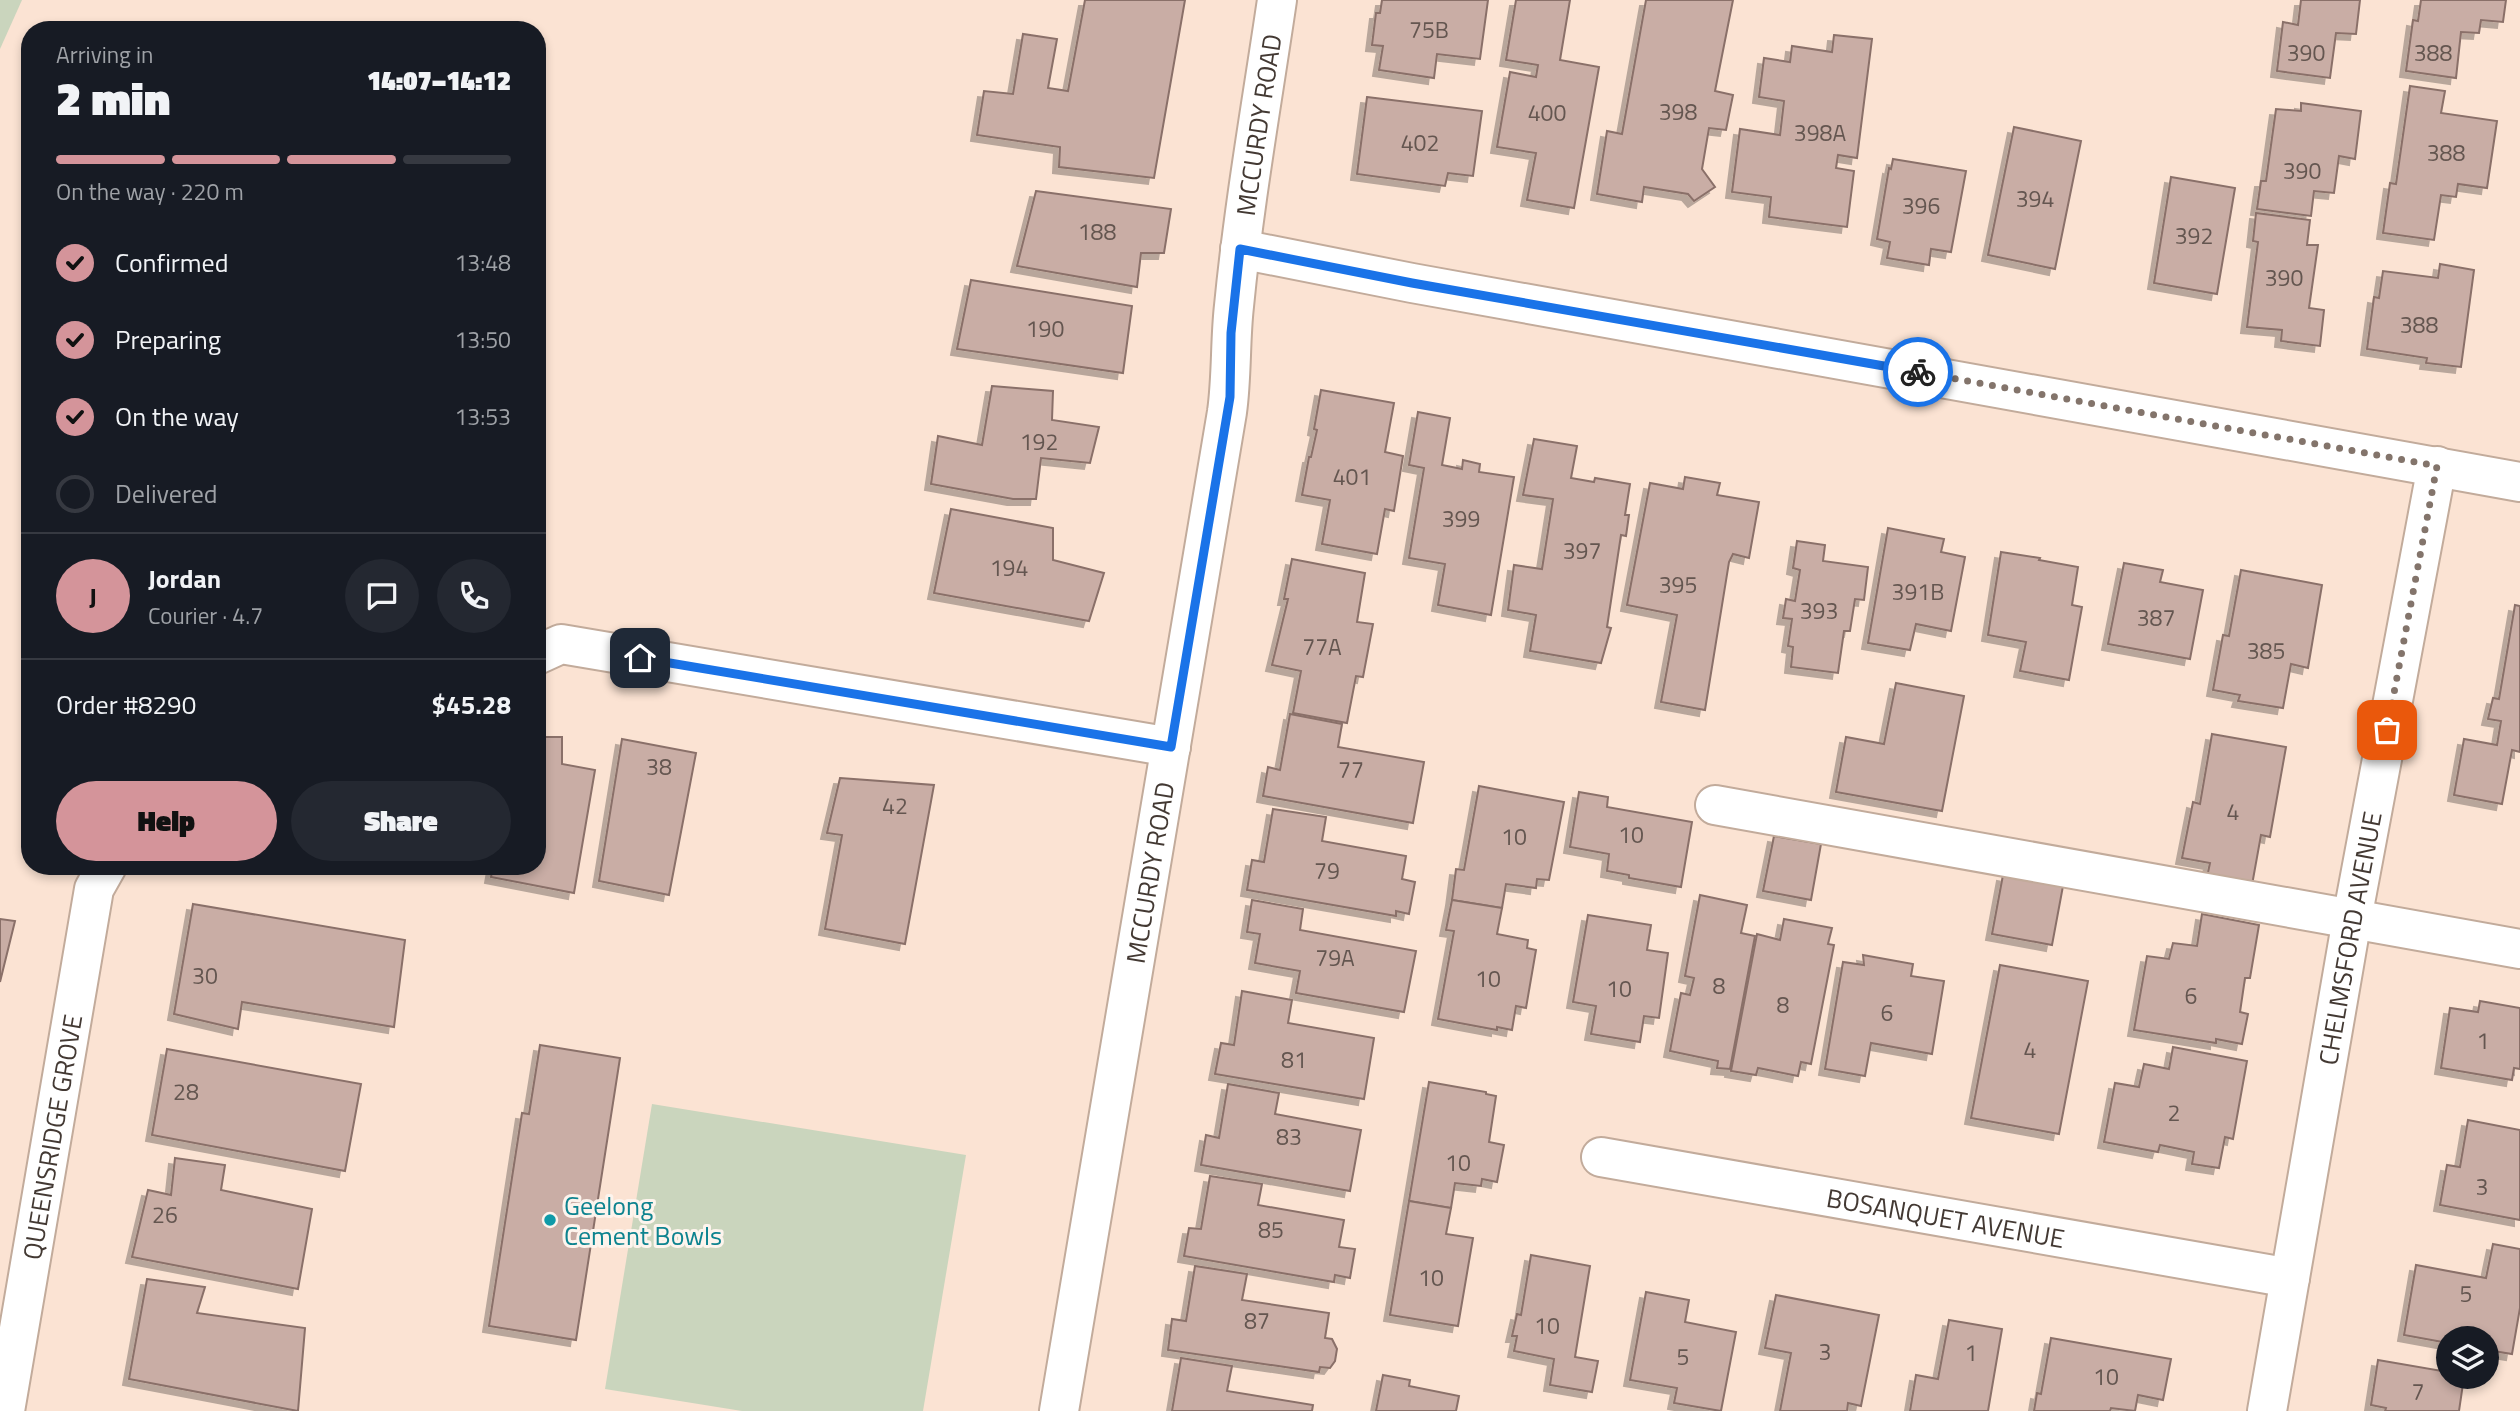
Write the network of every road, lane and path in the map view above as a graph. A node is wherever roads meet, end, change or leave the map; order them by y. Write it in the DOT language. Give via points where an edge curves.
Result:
graph roads {
  1 [pos="1277,0"];
  2 [pos="1240,249"];
  3 [pos="2437,466"];
  4 [pos="2520,482"];
  5 [pos="546,651"];
  6 [pos="1171,747"];
  7 [pos="1716,805"];
  8 [pos="102,875"];
  9 [pos="2352,919"];
  10 [pos="2520,949"];
  11 [pos="1601,1157"];
  12 [pos="2290,1278"];
  13 [pos="5,1411"];
  14 [pos="1059,1411"];
  15 [pos="2267,1411"];
  1 -- 2 [label="street, MCCURDY ROAD"];
  2 -- 3 [label="street"];
  2 -- 6 [label="street, MCCURDY ROAD" via="1230,397"];
  3 -- 4 [label="street"];
  3 -- 9 [label="street, CHELMSFORD AVENUE"];
  5 -- 6 [label="street" via="561,644"];
  6 -- 14 [label="street, MCCURDY ROAD"];
  7 -- 9 [label="street"];
  8 -- 13 [label="street, QUEENSRIDGE GROVE" via="94,889"];
  9 -- 10 [label="street"];
  9 -- 12 [label="street, CHELMSFORD AVENUE"];
  11 -- 12 [label="street, BOSANQUET AVENUE"];
  12 -- 15 [label="street, CHELMSFORD AVENUE"];
}
